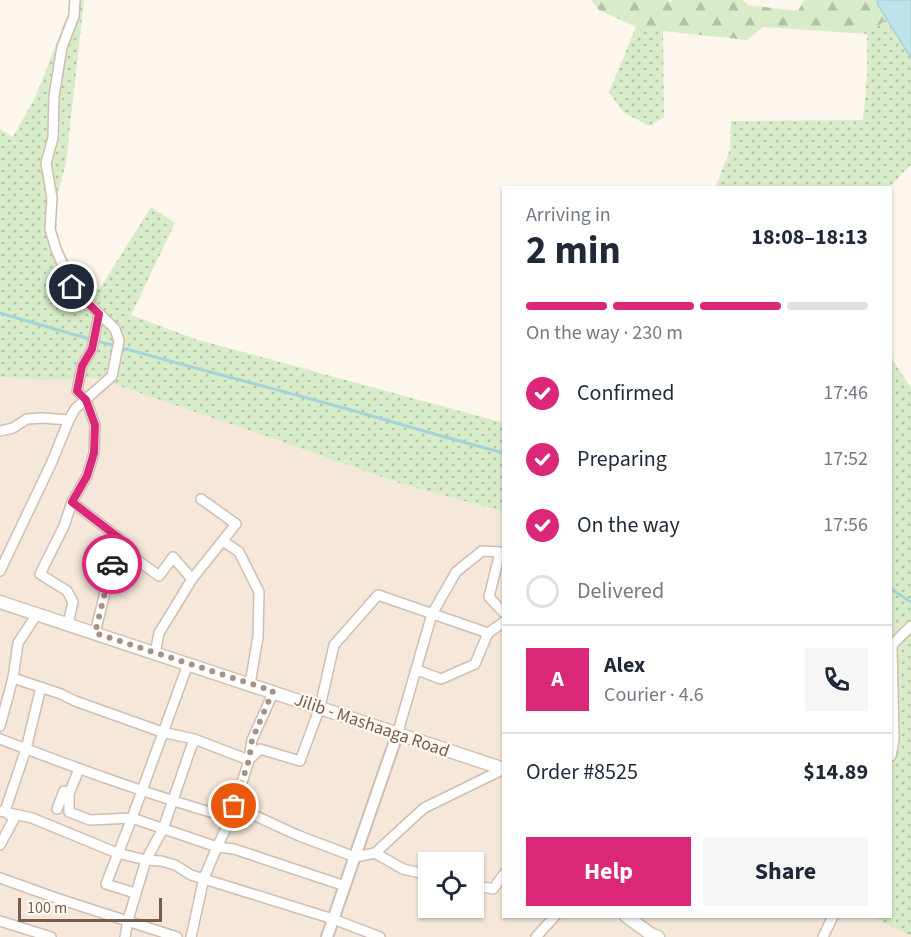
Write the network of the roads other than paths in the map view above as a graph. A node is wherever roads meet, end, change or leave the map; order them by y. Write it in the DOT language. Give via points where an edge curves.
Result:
graph roads {
  1 [pos="75,0"];
  2 [pos="99,314"];
  3 [pos="86,400"];
  4 [pos="69,420"];
  5 [pos="0,431"];
  6 [pos="201,499"];
  7 [pos="72,502"];
  8 [pos="223,540"];
  9 [pos="115,552"];
  10 [pos="0,571"];
  11 [pos="192,579"];
  12 [pos="0,602"];
  13 [pos="502,612"];
  14 [pos="37,614"];
  15 [pos="432,614"];
  16 [pos="502,623"];
  17 [pos="68,624"];
  18 [pos="911,626"];
  19 [pos="95,633"];
  20 [pos="488,633"];
  21 [pos="892,646"];
  22 [pos="155,653"];
  23 [pos="188,664"];
  24 [pos="417,670"];
  25 [pos="14,678"];
  26 [pos="250,684"];
  27 [pos="41,687"];
  28 [pos="273,691"];
  29 [pos="320,707"];
  30 [pos="0,726"];
  31 [pos="162,732"];
  32 [pos="398,735"];
  33 [pos="0,739"];
  34 [pos="194,739"];
  35 [pos="26,749"];
  36 [pos="892,751"];
  37 [pos="249,760"];
  38 [pos="502,768"];
  39 [pos="79,769"];
  40 [pos="502,770"];
  41 [pos="141,791"];
  42 [pos="69,794"];
  43 [pos="172,800"];
  44 [pos="234,806"];
  45 [pos="57,809"];
  46 [pos="2,811"];
  47 [pos="69,812"];
  48 [pos="132,818"];
  49 [pos="231,818"];
  50 [pos="163,829"];
  51 [pos="62,830"];
  52 [pos="0,845"];
  53 [pos="217,847"];
  54 [pos="117,853"];
  55 [pos="375,854"];
  56 [pos="355,857"];
  57 [pos="146,860"];
  58 [pos="418,872"];
  59 [pos="502,877"];
  60 [pos="0,878"];
  61 [pos="204,879"];
  62 [pos="345,886"];
  63 [pos="484,887"];
  64 [pos="135,893"];
  65 [pos="553,918"];
  66 [pos="629,918"];
  67 [pos="832,918"];
  68 [pos="333,919"];
  69 [pos="128,920"];
  70 [pos="0,921"];
  71 [pos="51,937"];
  72 [pos="125,937"];
  73 [pos="177,937"];
  74 [pos="191,937"];
  75 [pos="327,937"];
  76 [pos="380,937"];
  77 [pos="536,937"];
  78 [pos="658,937"];
  79 [pos="823,937"];
  1 -- 2 [label="street" via="74,16 62,47 54,96 53,138 46,163 52,198 50,228 72,287"];
  2 -- 3 [label="street" via="77,391"];
  2 -- 3 [label="street" via="115,329 118,348 112,376"];
  3 -- 4 [label="street"];
  3 -- 7 [label="street" via="95,425 94,453 87,476"];
  4 -- 5 [label="street" via="27,419"];
  4 -- 10 [label="street"];
  6 -- 8 [label="street" via="236,524"];
  7 -- 9 [label="street" via="119,538"];
  7 -- 17 [label="street" via="39,574 67,591 73,602"];
  8 -- 11 [label="street"];
  8 -- 26 [label="street" via="239,552 259,592 258,637"];
  9 -- 11 [label="street" via="125,550 159,576 173,557"];
  9 -- 19 [label="street"];
  11 -- 22 [label="street" via="159,633"];
  12 -- 14 [label="main road, Jilib - Mashaaga Road"];
  13 -- 15 [label="street" via="489,597 500,552 482,552 456,572"];
  14 -- 17 [label="main road, Jilib - Mashaaga Road"];
  14 -- 25 [label="street" via="18,643"];
  15 -- 20 [label="street"];
  15 -- 24 [label="street"];
  15 -- 29 [label="street" via="378,595 334,645"];
  16 -- 20 [label="street"];
  17 -- 19 [label="main road, Jilib - Mashaaga Road"];
  18 -- 21 [label="street"];
  19 -- 22 [label="main road, Jilib - Mashaaga Road"];
  20 -- 24 [label="street" via="475,664 441,680"];
  21 -- 36 [label="street"];
  22 -- 23 [label="main road, Jilib - Mashaaga Road"];
  23 -- 26 [label="main road, Jilib - Mashaaga Road"];
  23 -- 31 [label="street"];
  24 -- 32 [label="street"];
  25 -- 27 [label="street"];
  25 -- 30 [label="street"];
  26 -- 28 [label="main road, Jilib - Mashaaga Road"];
  27 -- 31 [label="street"];
  27 -- 35 [label="street"];
  28 -- 29 [label="main road, Jilib - Mashaaga Road"];
  28 -- 37 [label="street" via="252,740"];
  29 -- 32 [label="main road, Jilib - Mashaaga Road"];
  29 -- 37 [label="street" via="300,761 260,749"];
  31 -- 34 [label="street"];
  31 -- 41 [label="street"];
  32 -- 38 [label="main road, Jilib - Mashaaga Road"];
  32 -- 56 [label="street"];
  33 -- 35 [label="street"];
  34 -- 37 [label="street"];
  34 -- 43 [label="street"];
  35 -- 39 [label="street"];
  35 -- 46 [label="street"];
  37 -- 44 [label="street"];
  39 -- 41 [label="street"];
  39 -- 42 [label="street"];
  40 -- 55 [label="street" via="424,808"];
  41 -- 43 [label="street"];
  41 -- 48 [label="street"];
  42 -- 45 [label="street" via="64,791"];
  42 -- 47 [label="street"];
  43 -- 49 [label="street"];
  43 -- 50 [label="street"];
  44 -- 49 [label="street"];
  44 -- 56 [label="street"];
  46 -- 51 [label="street"];
  46 -- 52 [label="street" via="14,819"];
  47 -- 48 [label="street" via="90,820"];
  47 -- 51 [label="street"];
  48 -- 50 [label="street"];
  48 -- 54 [label="street"];
  49 -- 53 [label="street"];
  50 -- 53 [label="street"];
  50 -- 57 [label="street"];
  51 -- 54 [label="street"];
  53 -- 61 [label="street"];
  53 -- 62 [label="street" via="234,849"];
  54 -- 57 [label="street"];
  54 -- 64 [label="street" via="106,884"];
  55 -- 56 [label="street"];
  55 -- 58 [label="street"];
  56 -- 62 [label="street"];
  57 -- 61 [label="street" via="175,865"];
  57 -- 64 [label="street"];
  59 -- 63 [label="street" via="493,889"];
  60 -- 69 [label="street"];
  61 -- 68 [label="street"];
  61 -- 74 [label="street"];
  62 -- 68 [label="street"];
  64 -- 69 [label="street"];
  65 -- 77 [label="street"];
  66 -- 78 [label="main road"];
  67 -- 79 [label="street"];
  68 -- 75 [label="street"];
  68 -- 76 [label="street"];
  69 -- 72 [label="street"];
  69 -- 73 [label="street"];
  70 -- 71 [label="street"];
}
